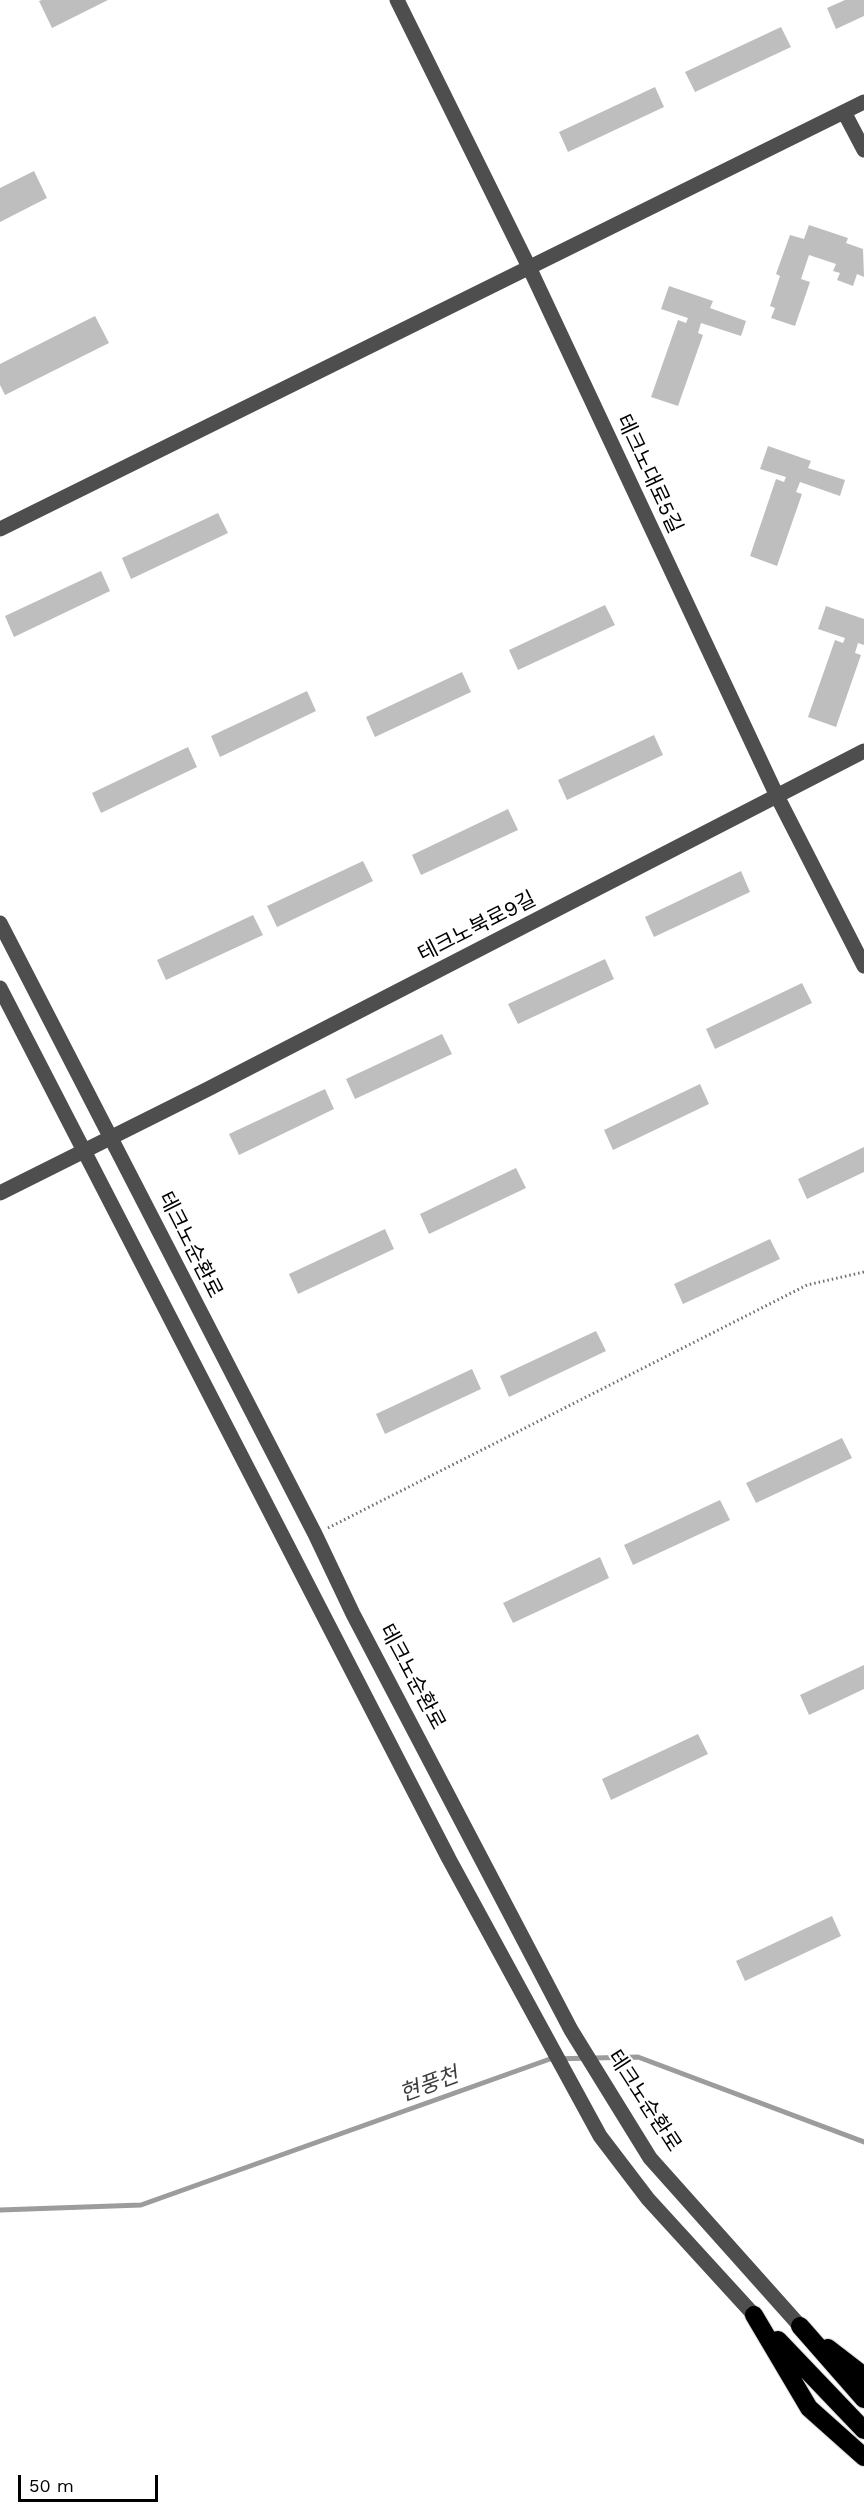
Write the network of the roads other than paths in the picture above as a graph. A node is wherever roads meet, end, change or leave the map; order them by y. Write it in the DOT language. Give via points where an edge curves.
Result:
graph roads {
  1 [pos="397,0"];
  2 [pos="864,102"];
  3 [pos="844,112"];
  4 [pos="864,150"];
  5 [pos="529,267"];
  6 [pos="0,529"];
  7 [pos="864,751"];
  8 [pos="777,796"];
  9 [pos="0,923"];
  10 [pos="864,966"];
  11 [pos="0,988"];
  12 [pos="110,1138"];
  13 [pos="84,1152"];
  14 [pos="0,1192"];
  15 [pos="754,2315"];
  16 [pos="800,2326"];
  17 [pos="864,2376"];
  18 [pos="864,2399"];
  19 [pos="864,2430"];
  20 [pos="864,2457"];
  1 -- 5 [label="street, 테크노대로5길"];
  2 -- 3 [label="street"];
  3 -- 4 [label="street"];
  3 -- 5 [label="street"];
  5 -- 6 [label="street"];
  5 -- 8 [label="street, 테크노대로5길"];
  7 -- 8 [label="street, 테크노북로9길"];
  8 -- 10 [label="street, 테크노대로5길"];
  8 -- 12 [label="street, 테크노북로9길"];
  9 -- 12 [label="street, 테크노순환로"];
  11 -- 13 [label="street"];
  12 -- 13 [label="street, 테크노북로9길"];
  12 -- 16 [label="street, 테크노순환로" via="353,1614 578,2040 650,2158"];
  13 -- 14 [label="street, 테크노북로9길"];
  13 -- 15 [label="street" via="449,1859 600,2136 648,2199"];
  15 -- 19 [label="highway"];
  15 -- 20 [label="highway" via="809,2408"];
  16 -- 17 [label="highway"];
  16 -- 18 [label="highway, 테크노순환로"];
}
